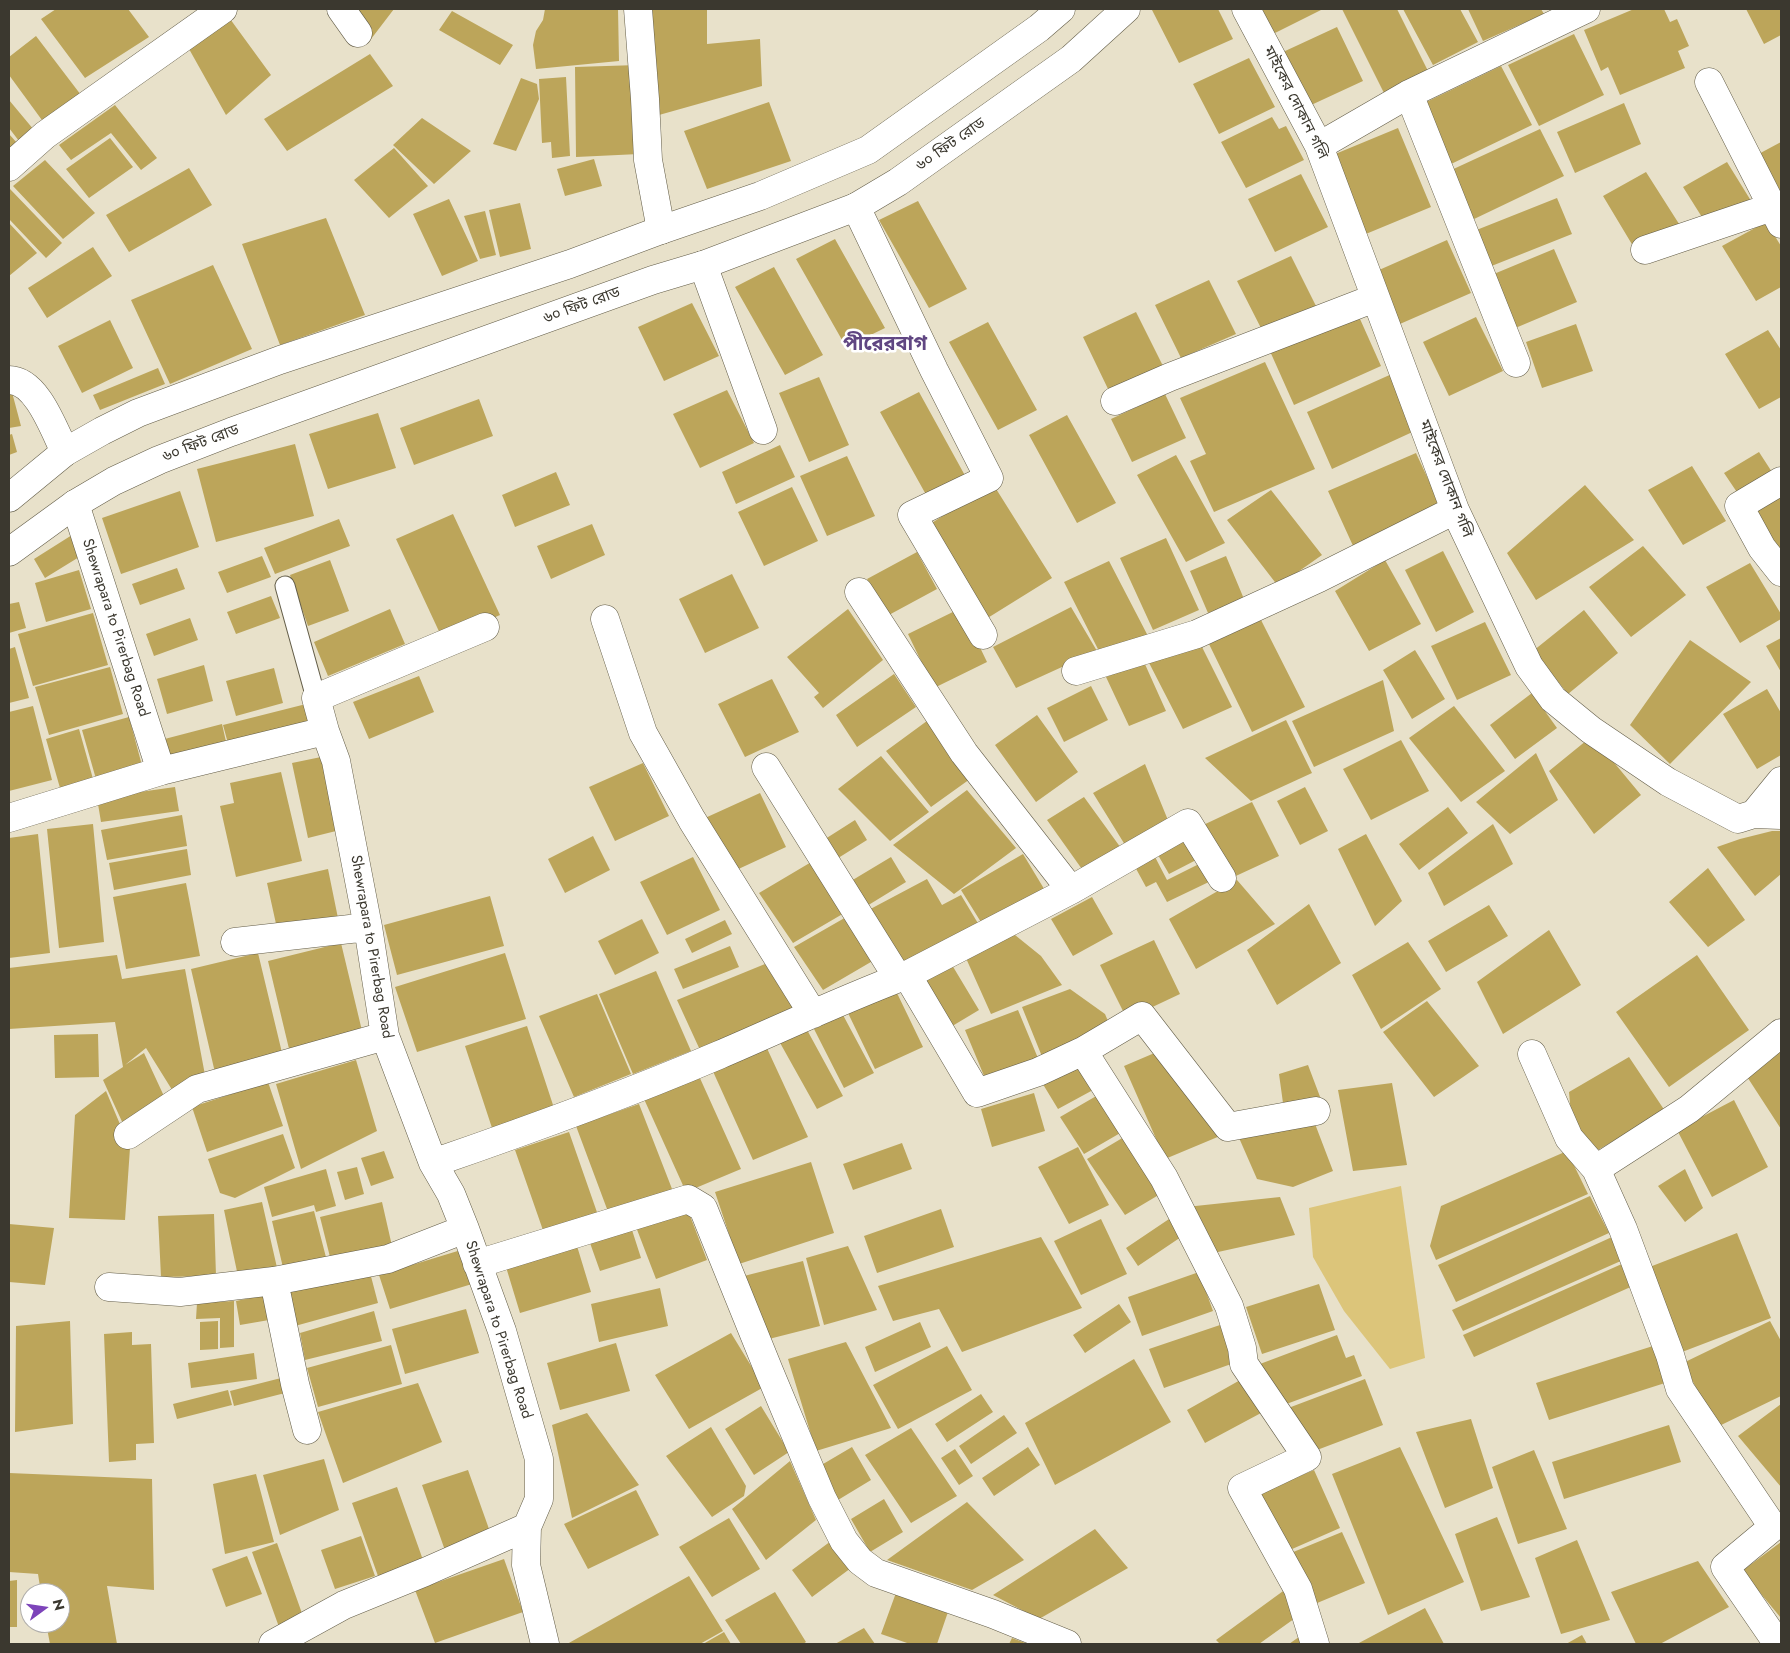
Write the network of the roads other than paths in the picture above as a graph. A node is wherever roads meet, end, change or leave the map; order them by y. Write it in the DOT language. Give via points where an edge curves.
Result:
graph roads {
  1 [pos="223,9"];
  2 [pos="341,9"];
  3 [pos="638,9"];
  4 [pos="1061,9"];
  5 [pos="1126,9"];
  6 [pos="1246,9"];
  7 [pos="1586,9"];
  8 [pos="358,33"];
  9 [pos="1709,82"];
  10 [pos="1410,94"];
  11 [pos="1319,146"];
  12 [pos="9,168"];
  13 [pos="856,207"];
  14 [pos="1777,215"];
  15 [pos="661,230"];
  16 [pos="1646,250"];
  17 [pos="570,264"];
  18 [pos="703,265"];
  19 [pos="1375,298"];
  20 [pos="586,304"];
  21 [pos="1516,362"];
  22 [pos="9,380"];
  23 [pos="1115,401"];
  24 [pos="762,430"];
  25 [pos="65,452"];
  26 [pos="1781,481"];
  27 [pos="9,498"];
  28 [pos="75,504"];
  29 [pos="1455,510"];
  30 [pos="9,552"];
  31 [pos="1781,572"];
  32 [pos="285,586"];
  33 [pos="858,592"];
  34 [pos="604,619"];
  35 [pos="486,627"];
  36 [pos="983,635"];
  37 [pos="1076,671"];
  38 [pos="316,698"];
  39 [pos="325,731"];
  40 [pos="766,767"];
  41 [pos="161,771"];
  42 [pos="1781,781"];
  43 [pos="1754,814"];
  44 [pos="1781,815"];
  45 [pos="9,818"];
  46 [pos="1222,878"];
  47 [pos="1071,890"];
  48 [pos="368,927"];
  49 [pos="235,942"];
  50 [pos="903,976"];
  51 [pos="813,1014"];
  52 [pos="1781,1033"];
  53 [pos="385,1036"];
  54 [pos="1083,1051"];
  55 [pos="1532,1054"];
  56 [pos="1316,1110"];
  57 [pos="128,1135"];
  58 [pos="433,1163"];
  59 [pos="1596,1169"];
  60 [pos="466,1229"];
  61 [pos="478,1264"];
  62 [pos="274,1281"];
  63 [pos="109,1287"];
  64 [pos="307,1430"];
  65 [pos="1777,1524"];
  66 [pos="527,1526"];
  67 [pos="273,1644"];
  68 [pos="545,1644"];
  69 [pos="1067,1644"];
  70 [pos="1314,1644"];
  71 [pos="1778,1644"];
  1 -- 12 [label="street" via="45,135"];
  2 -- 8 [label="street"];
  3 -- 15 [label="street" via="648,160"];
  4 -- 15 [label="street" via="868,150 760,196"];
  5 -- 13 [label="street, ৬০ ফিট রোড" via="1072,59 898,182"];
  6 -- 11 [label="street, মাইকের দোকান গলি"];
  7 -- 10 [label="street"];
  9 -- 14 [label="street"];
  10 -- 11 [label="street"];
  10 -- 21 [label="street"];
  11 -- 19 [label="street, মাইকের দোকান গলি"];
  13 -- 18 [label="street, ৬০ ফিট রোড"];
  13 -- 36 [label="street" via="989,478 912,515"];
  14 -- 16 [label="street"];
  15 -- 17 [label="street"];
  17 -- 20 [label="street"];
  17 -- 25 [label="street" via="280,360 156,406"];
  18 -- 20 [label="street, ৬০ ফিট রোড"];
  18 -- 24 [label="street"];
  19 -- 23 [label="street"];
  19 -- 29 [label="street, মাইকের দোকান গলি"];
  20 -- 28 [label="street, ৬০ ফিট রোড" via="186,450 114,481"];
  22 -- 25 [label="street" via="15,380 35,393"];
  25 -- 27 [label="street"];
  26 -- 31 [label="street" via="1740,506 1762,548"];
  28 -- 30 [label="street, ৬০ ফিট রোড"];
  28 -- 41 [label="street, Shewrapara to Pirerbag Road"];
  29 -- 37 [label="street" via="1197,634"];
  29 -- 43 [label="street, মাইকের দোকান গলি" via="1529,666 1553,699 1668,782 1738,819"];
  32 -- 38 [label="lane"];
  33 -- 47 [label="street" via="964,752"];
  34 -- 51 [label="street" via="643,733 692,820"];
  35 -- 38 [label="street"];
  38 -- 39 [label="street, Shewrapara to Pirerbag Road"];
  39 -- 41 [label="street"];
  39 -- 48 [label="street, Shewrapara to Pirerbag Road" via="336,761"];
  40 -- 50 [label="street"];
  41 -- 45 [label="street"];
  42 -- 43 [label="street"];
  43 -- 44 [label="street, মাইকের দোকান গলি"];
  46 -- 47 [label="street" via="1188,823"];
  47 -- 50 [label="street"];
  48 -- 49 [label="street"];
  48 -- 53 [label="street, Shewrapara to Pirerbag Road"];
  50 -- 51 [label="street"];
  50 -- 54 [label="street" via="977,1093 1038,1072"];
  51 -- 58 [label="street" via="556,1120"];
  52 -- 59 [label="street" via="1689,1110"];
  53 -- 57 [label="street" via="197,1089"];
  53 -- 58 [label="street, Shewrapara to Pirerbag Road"];
  54 -- 56 [label="street" via="1142,1016 1228,1127"];
  54 -- 70 [label="street" via="1164,1178 1229,1306 1244,1364 1307,1457 1242,1488 1298,1589"];
  55 -- 59 [label="street" via="1569,1138"];
  58 -- 60 [label="street, Shewrapara to Pirerbag Road"];
  59 -- 65 [label="street" via="1623,1229 1680,1389"];
  60 -- 61 [label="street, Shewrapara to Pirerbag Road"];
  60 -- 62 [label="street" via="388,1259"];
  61 -- 66 [label="street, Shewrapara to Pirerbag Road" via="502,1331 539,1459 539,1499"];
  61 -- 69 [label="street" via="688,1199 703,1208 822,1498 844,1541 860,1561 876,1573"];
  62 -- 63 [label="street" via="180,1292"];
  62 -- 64 [label="street"];
  65 -- 71 [label="street" via="1726,1567"];
  66 -- 67 [label="street" via="344,1605"];
  66 -- 68 [label="street, Shewrapara to Pirerbag Road" via="526,1565"];
}
